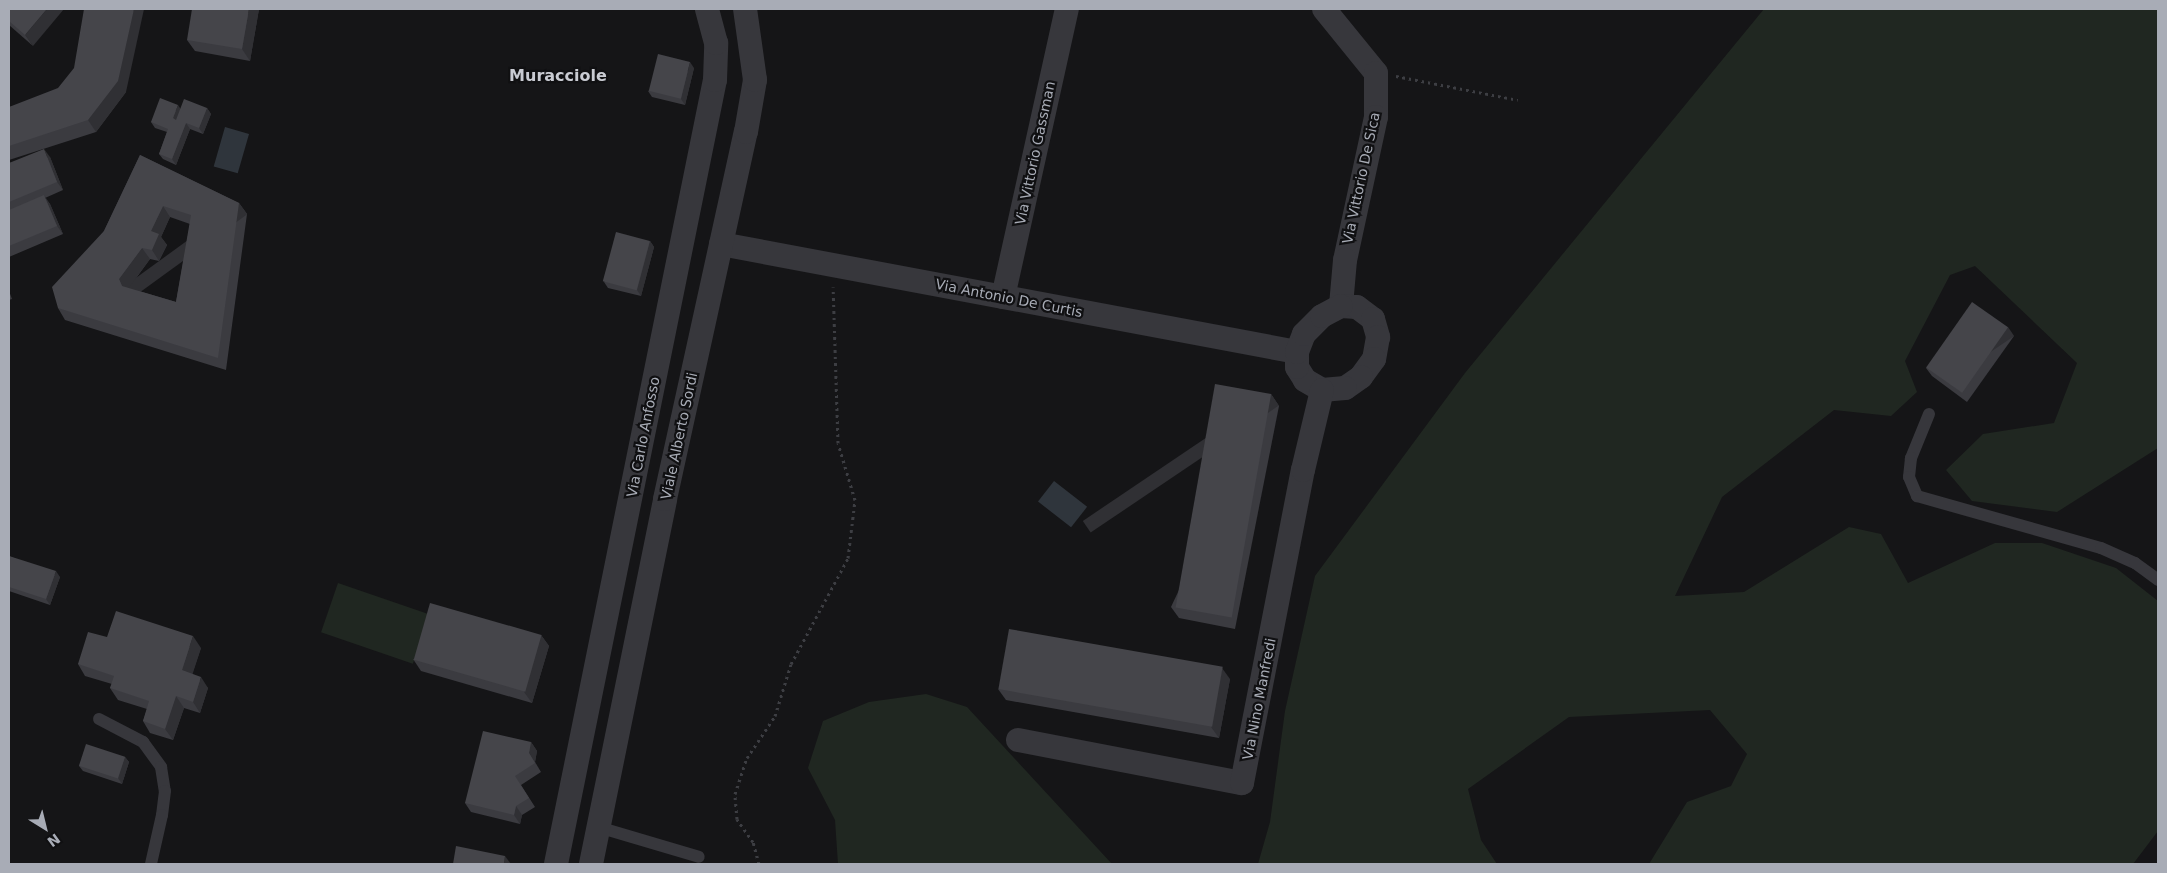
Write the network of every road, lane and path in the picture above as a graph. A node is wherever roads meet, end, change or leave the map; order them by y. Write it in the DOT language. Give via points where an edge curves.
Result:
graph roads {
  1 [pos="706,9"];
  2 [pos="745,9"];
  3 [pos="1067,9"];
  4 [pos="1324,9"];
  5 [pos="1376,73"];
  6 [pos="1518,100"];
  7 [pos="721,244"];
  8 [pos="832,264"];
  9 [pos="1004,297"];
  10 [pos="1341,306"];
  11 [pos="1297,352"];
  12 [pos="1322,390"];
  13 [pos="1928,414"];
  14 [pos="632,494"];
  15 [pos="665,499"];
  16 [pos="2158,580"];
  17 [pos="99,719"];
  18 [pos="1018,740"];
  19 [pos="598,827"];
  20 [pos="699,857"];
  21 [pos="152,864"];
  22 [pos="556,864"];
  23 [pos="591,864"];
  24 [pos="759,864"];
  1 -- 14 [label="street, Via Carlo Anfosso" via="716,43 715,80"];
  2 -- 7 [label="street, Viale Alberto Sordi" via="755,80"];
  3 -- 9 [label="street, Via Vittorio Gassman"];
  4 -- 5 [label="street"];
  5 -- 6 [label="path"];
  5 -- 10 [label="street, Via Vittorio De Sica" via="1376,117 1345,260"];
  7 -- 8 [label="street, Via Antonio De Curtis"];
  7 -- 15 [label="street, Viale Alberto Sordi"];
  8 -- 9 [label="street, Via Antonio De Curtis"];
  8 -- 24 [label="path" via="838,443 854,500 848,558 791,664 775,716 747,758 735,794 737,819 753,842"];
  9 -- 11 [label="street, Via Antonio De Curtis"];
  10 -- 11 [label="street" via="1322,316 1310,328"];
  10 -- 12 [label="street" via="1357,307 1373,320 1378,337 1374,359 1361,377 1344,388"];
  11 -- 12 [label="street" via="1297,366 1305,380"];
  12 -- 18 [label="street, Via Nino Manfredi" via="1302,470 1242,783"];
  13 -- 16 [label="lane" via="1911,458 1909,477 1918,496 2101,548 2135,563"];
  14 -- 15 [label="street"];
  14 -- 22 [label="street, Via Carlo Anfosso"];
  15 -- 19 [label="street, Viale Alberto Sordi"];
  17 -- 21 [label="lane" via="143,742 161,767 164,790 162,815"];
  19 -- 20 [label="lane"];
  19 -- 23 [label="street, Viale Alberto Sordi"];
}
